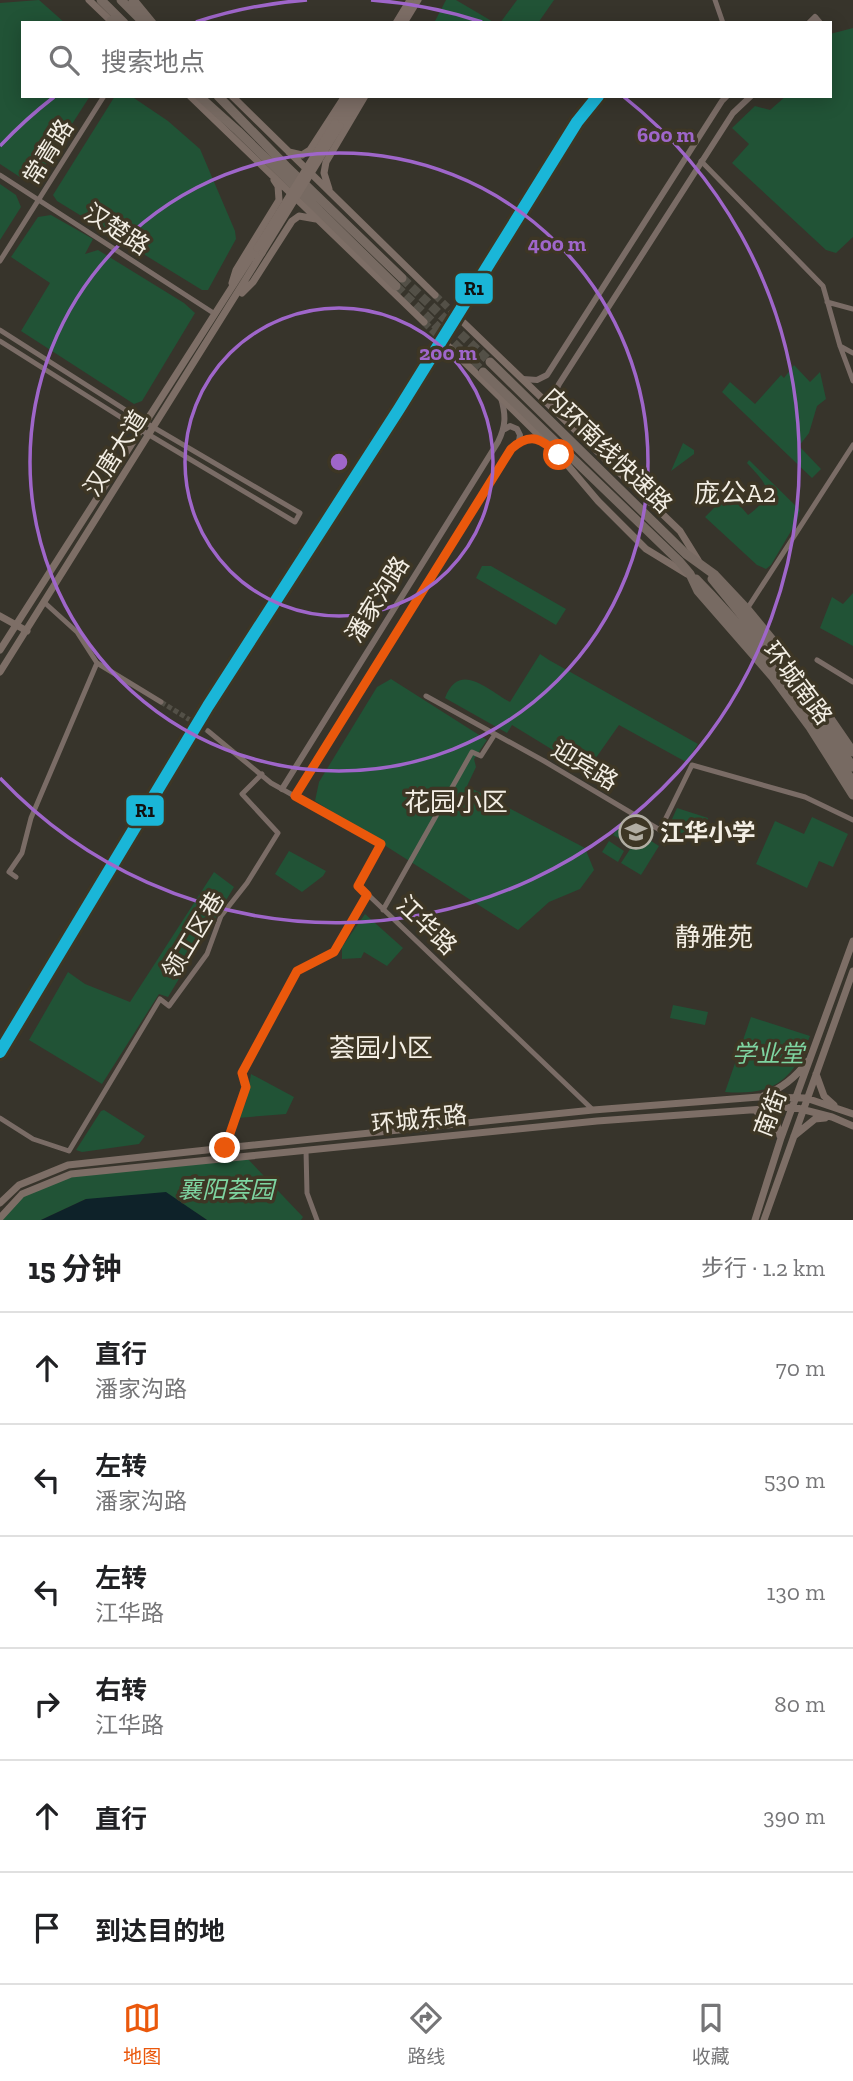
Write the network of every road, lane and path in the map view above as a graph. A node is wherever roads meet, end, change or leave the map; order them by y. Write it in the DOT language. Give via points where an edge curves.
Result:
graph roads {
  1 [pos="89,0"];
  2 [pos="101,0"];
  3 [pos="121,0"];
  4 [pos="133,0"];
  5 [pos="410,0"];
  6 [pos="418,0"];
  7 [pos="715,0"];
  8 [pos="111,21"];
  9 [pos="122,21"];
  10 [pos="142,21"];
  11 [pos="150,21"];
  12 [pos="155,21"];
  13 [pos="397,21"];
  14 [pos="405,21"];
  15 [pos="722,21"];
  16 [pos="103,98"];
  17 [pos="192,98"];
  18 [pos="201,98"];
  19 [pos="220,98"];
  20 [pos="234,98"];
  21 [pos="344,98"];
  22 [pos="350,98"];
  23 [pos="357,98"];
  24 [pos="364,98"];
  25 [pos="725,98"];
  26 [pos="748,98"];
  27 [pos="337,124"];
  28 [pos="287,150"];
  29 [pos="310,150"];
  30 [pos="701,161"];
  31 [pos="326,162"];
  32 [pos="270,173"];
  33 [pos="0,175"];
  34 [pos="335,198"];
  35 [pos="39,200"];
  36 [pos="276,208"];
  37 [pos="318,220"];
  38 [pos="292,221"];
  39 [pos="0,261"];
  40 [pos="435,295"];
  41 [pos="230,297"];
  42 [pos="827,302"];
  43 [pos="853,309"];
  44 [pos="215,314"];
  45 [pos="424,323"];
  46 [pos="464,323"];
  47 [pos="0,330"];
  48 [pos="0,341"];
  49 [pos="446,344"];
  50 [pos="840,346"];
  51 [pos="853,353"];
  52 [pos="490,362"];
  53 [pos="483,372"];
  54 [pos="547,375"];
  55 [pos="523,379"];
  56 [pos="853,381"];
  57 [pos="559,384"];
  58 [pos="501,398"];
  59 [pos="557,412"];
  60 [pos="143,426"];
  61 [pos="155,426"];
  62 [pos="505,429"];
  63 [pos="149,435"];
  64 [pos="582,436"];
  65 [pos="520,441"];
  66 [pos="544,441"];
  67 [pos="574,444"];
  68 [pos="853,446"];
  69 [pos="700,564"];
  70 [pos="691,575"];
  71 [pos="45,603"];
  72 [pos="747,609"];
  73 [pos="732,610"];
  74 [pos="0,616"];
  75 [pos="16,625"];
  76 [pos="0,631"];
  77 [pos="27,631"];
  78 [pos="734,632"];
  79 [pos="9,636"];
  80 [pos="19,642"];
  81 [pos="0,650"];
  82 [pos="817,660"];
  83 [pos="97,663"];
  84 [pos="0,672"];
  85 [pos="853,682"];
  86 [pos="426,696"];
  87 [pos="161,702"];
  88 [pos="208,731"];
  89 [pos="495,734"];
  90 [pos="853,752"];
  91 [pos="853,768"];
  92 [pos="262,774"];
  93 [pos="853,782"];
  94 [pos="282,789"];
  95 [pos="853,795"];
  96 [pos="295,796"];
  97 [pos="853,820"];
  98 [pos="16,877"];
  99 [pos="367,895"];
  100 [pos="383,910"];
  101 [pos="853,940"];
  102 [pos="853,971"];
  103 [pos="812,1055"];
  104 [pos="816,1073"];
  105 [pos="759,1097"];
  106 [pos="801,1098"];
  107 [pos="793,1107"];
  108 [pos="838,1107"];
  109 [pos="803,1108"];
  110 [pos="593,1110"];
  111 [pos="753,1110"];
  112 [pos="853,1114"];
  113 [pos="832,1117"];
  114 [pos="0,1118"];
  115 [pos="853,1126"];
  116 [pos="780,1138"];
  117 [pos="791,1139"];
  118 [pos="225,1148"];
  119 [pos="306,1150"];
  120 [pos="0,1203"];
  121 [pos="0,1217"];
  122 [pos="317,1220"];
  123 [pos="755,1220"];
  124 [pos="764,1220"];
  1 -- 8 [label="main road"];
  2 -- 9 [label="highway"];
  3 -- 10 [label="highway"];
  4 -- 11 [label="highway"];
  4 -- 12 [label="main road"];
  5 -- 13 [label="main road"];
  6 -- 14 [label="main road"];
  7 -- 15 [label="street"];
  16 -- 35 [label="street, 常青路"];
  17 -- 32 [label="main road"];
  18 -- 19 [label="highway" via="399,282"];
  20 -- 28 [label="main road"];
  21 -- 29 [label="main road"];
  22 -- 27 [label="main road"];
  23 -- 27 [label="main road"];
  24 -- 31 [label="main road"];
  25 -- 54 [label="street"];
  26 -- 30 [label="street"];
  27 -- 41 [label="main road, 汉唐大道, bridge"];
  28 -- 29 [label="main road" via="302,155"];
  28 -- 34 [label="main road"];
  29 -- 31 [label="main road" via="311,163 321,166"];
  30 -- 42 [label="street" via="823,286"];
  30 -- 57 [label="street"];
  31 -- 34 [label="main road" via="327,185"];
  32 -- 36 [label="main road" via="278,186"];
  32 -- 37 [label="main road"];
  33 -- 35 [label="street, 汉楚路"];
  34 -- 40 [label="main road"];
  35 -- 39 [label="street, 常青路"];
  35 -- 44 [label="street, 汉楚路"];
  36 -- 38 [label="main road" via="291,204"];
  36 -- 41 [label="main road" via="236,270"];
  37 -- 38 [label="main road" via="299,216"];
  37 -- 45 [label="main road"];
  38 -- 41 [label="main road" via="253,282"];
  41 -- 44 [label="main road, 汉唐大道"];
  41 -- 61 [label="main road, 汉唐大道"];
  42 -- 43 [label="street"];
  42 -- 50 [label="street"];
  44 -- 60 [label="main road, 汉唐大道"];
  46 -- 55 [label="main road"];
  47 -- 60 [label="street"];
  48 -- 60 [label="street"];
  49 -- 58 [label="main road"];
  50 -- 51 [label="street"];
  50 -- 56 [label="street"];
  52 -- 67 [label="highway, 内环南线快速路"];
  53 -- 70 [label="highway, 内环南线快速路"];
  54 -- 55 [label="street"];
  54 -- 57 [label="street" via="548,381"];
  55 -- 59 [label="main road"];
  57 -- 59 [label="street"];
  58 -- 62 [label="street"];
  58 -- 66 [label="main road"];
  59 -- 64 [label="main road"];
  60 -- 61 [label="street"];
  60 -- 63 [label="street"];
  60 -- 75 [label="main road, 汉唐大道"];
  61 -- 63 [label="main road, 汉唐大道"];
  61 -- 63 [label="street" via="300,513 295,522"];
  62 -- 65 [label="street" via="517,429"];
  62 -- 94 [label="street, 潘家沟路"];
  63 -- 71 [label="main road, 汉唐大道"];
  64 -- 67 [label="main road"];
  64 -- 69 [label="main road" via="680,531"];
  65 -- 66 [label="street"];
  65 -- 96 [label="street, 潘家沟路"];
  66 -- 70 [label="main road" via="646,549"];
  67 -- 69 [label="highway, 内环南线快速路"];
  68 -- 72 [label="street"];
  69 -- 72 [label="highway, 内环南线快速路"];
  69 -- 73 [label="highway, 内环南线快速路"];
  70 -- 73 [label="highway, 内环南线快速路"];
  70 -- 78 [label="highway, 内环南线快速路" via="698,591"];
  71 -- 77 [label="main road, 汉唐大道"];
  71 -- 83 [label="street" via="77,632"];
  72 -- 90 [label="highway, 环城南路" via="796,669"];
  73 -- 91 [label="highway, 内环南线快速路" via="793,678"];
  73 -- 93 [label="highway, 内环南线快速路"];
  74 -- 75 [label="main road"];
  75 -- 77 [label="main road"];
  75 -- 79 [label="main road, 汉唐大道"];
  76 -- 79 [label="main road"];
  77 -- 80 [label="main road, 汉唐大道"];
  78 -- 95 [label="highway, 环城南路" via="810,727"];
  79 -- 80 [label="main road"];
  79 -- 81 [label="main road, 汉唐大道"];
  80 -- 84 [label="main road, 汉唐大道"];
  82 -- 85 [label="street"];
  83 -- 87 [label="street"];
  83 -- 98 [label="street" via="31,818 22,853 9,872"];
  86 -- 89 [label="street, 迎宾路"];
  88 -- 92 [label="street, 江华路"];
  89 -- 97 [label="street, 迎宾路" via="660,830 692,765 805,797"];
  89 -- 100 [label="street" via="481,756 472,752"];
  92 -- 94 [label="street, 江华路"];
  92 -- 114 [label="street, 领工区巷" via="242,794 278,833 221,916 207,954 169,1006 160,999 69,1151 33,1139"];
  94 -- 96 [label="street, 江华路"];
  96 -- 99 [label="street, 江华路" via="381,844 358,886"];
  99 -- 100 [label="street, 江华路"];
  99 -- 118 [label="street" via="334,952 297,971 242,1073 246,1087"];
  100 -- 110 [label="street, 江华路"];
  101 -- 103 [label="main road, 南街"];
  102 -- 104 [label="main road, 南街"];
  103 -- 105 [label="main road" via="797,1075"];
  103 -- 106 [label="main road, 南街"];
  104 -- 106 [label="main road, 南街"];
  104 -- 108 [label="main road" via="824,1096"];
  105 -- 106 [label="main road, 环城东路"];
  105 -- 110 [label="main road, 环城东路"];
  106 -- 107 [label="main road, 南街"];
  106 -- 108 [label="main road, 环城东路"];
  106 -- 109 [label="main road, 南街"];
  107 -- 109 [label="main road, 环城东路"];
  107 -- 111 [label="main road, 环城东路"];
  107 -- 116 [label="main road, 南街"];
  108 -- 112 [label="main road, 环城东路"];
  109 -- 113 [label="main road, 环城东路"];
  109 -- 117 [label="main road, 南街"];
  110 -- 118 [label="main road, 环城东路"];
  111 -- 116 [label="main road" via="776,1121"];
  111 -- 119 [label="main road, 环城东路"];
  113 -- 115 [label="main road, 环城东路"];
  113 -- 117 [label="main road" via="815,1119"];
  116 -- 123 [label="main road, 南街"];
  117 -- 124 [label="main road, 南街"];
  118 -- 120 [label="main road, 环城东路" via="68,1165 19,1185"];
  119 -- 121 [label="main road, 环城东路" via="71,1174 22,1194"];
  119 -- 122 [label="street" via="307,1193"];
}
